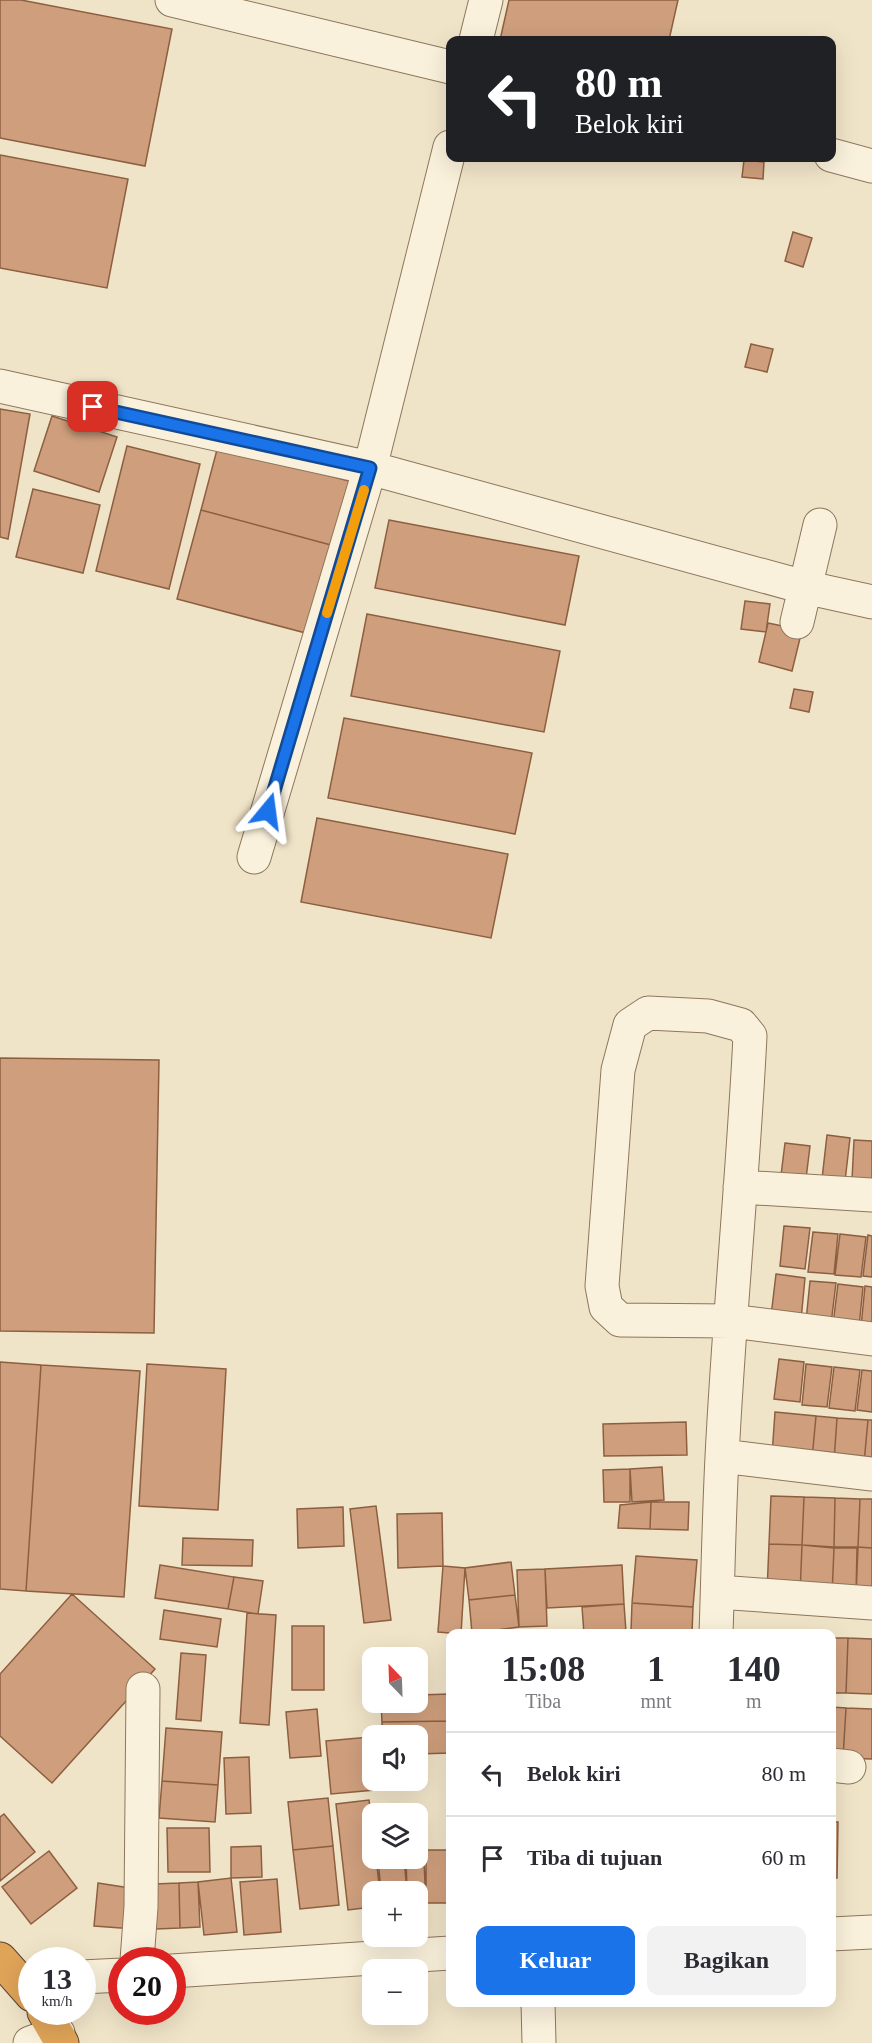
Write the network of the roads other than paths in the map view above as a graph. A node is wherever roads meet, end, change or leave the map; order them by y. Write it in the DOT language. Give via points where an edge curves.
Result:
graph roads {
  1 [pos="172,0"];
  2 [pos="486,0"];
  3 [pos="477,36"];
  4 [pos="446,66"];
  5 [pos="836,156"];
  6 [pos="446,162"];
  7 [pos="872,166"];
  8 [pos="0,386"];
  9 [pos="370,468"];
  10 [pos="820,525"];
  11 [pos="804,587"];
  12 [pos="872,602"];
  13 [pos="797,622"];
  14 [pos="254,857"];
  15 [pos="740,1187"];
  16 [pos="872,1195"];
  17 [pos="731,1321"];
  18 [pos="872,1338"];
  19 [pos="722,1456"];
  20 [pos="872,1474"];
  21 [pos="718,1592"];
  22 [pos="872,1603"];
  23 [pos="716,1629"];
  24 [pos="143,1689"];
  25 [pos="872,1932"];
  26 [pos="836,1934"];
  27 [pos="138,1947"];
  28 [pos="446,1953"];
  29 [pos="186,1970"];
  30 [pos="538,2007"];
  31 [pos="539,2043"];
  1 -- 4 [label="street"];
  2 -- 3 [label="street"];
  5 -- 7 [label="street"];
  6 -- 9 [label="street"];
  8 -- 9 [label="street"];
  9 -- 11 [label="street"];
  9 -- 14 [label="street"];
  10 -- 11 [label="street"];
  11 -- 12 [label="street"];
  11 -- 13 [label="street"];
  15 -- 16 [label="street"];
  15 -- 17 [label="street"];
  15 -- 17 [label="street" via="750,1036 741,1025 708,1016 648,1013 630,1025 618,1070 602,1286 606,1307 620,1320"];
  17 -- 18 [label="street"];
  17 -- 19 [label="street"];
  19 -- 20 [label="street"];
  19 -- 21 [label="street"];
  21 -- 22 [label="street"];
  21 -- 23 [label="street"];
  24 -- 27 [label="street"];
  25 -- 26 [label="street"];
  28 -- 29 [label="street"];
  30 -- 31 [label="street"];
}
